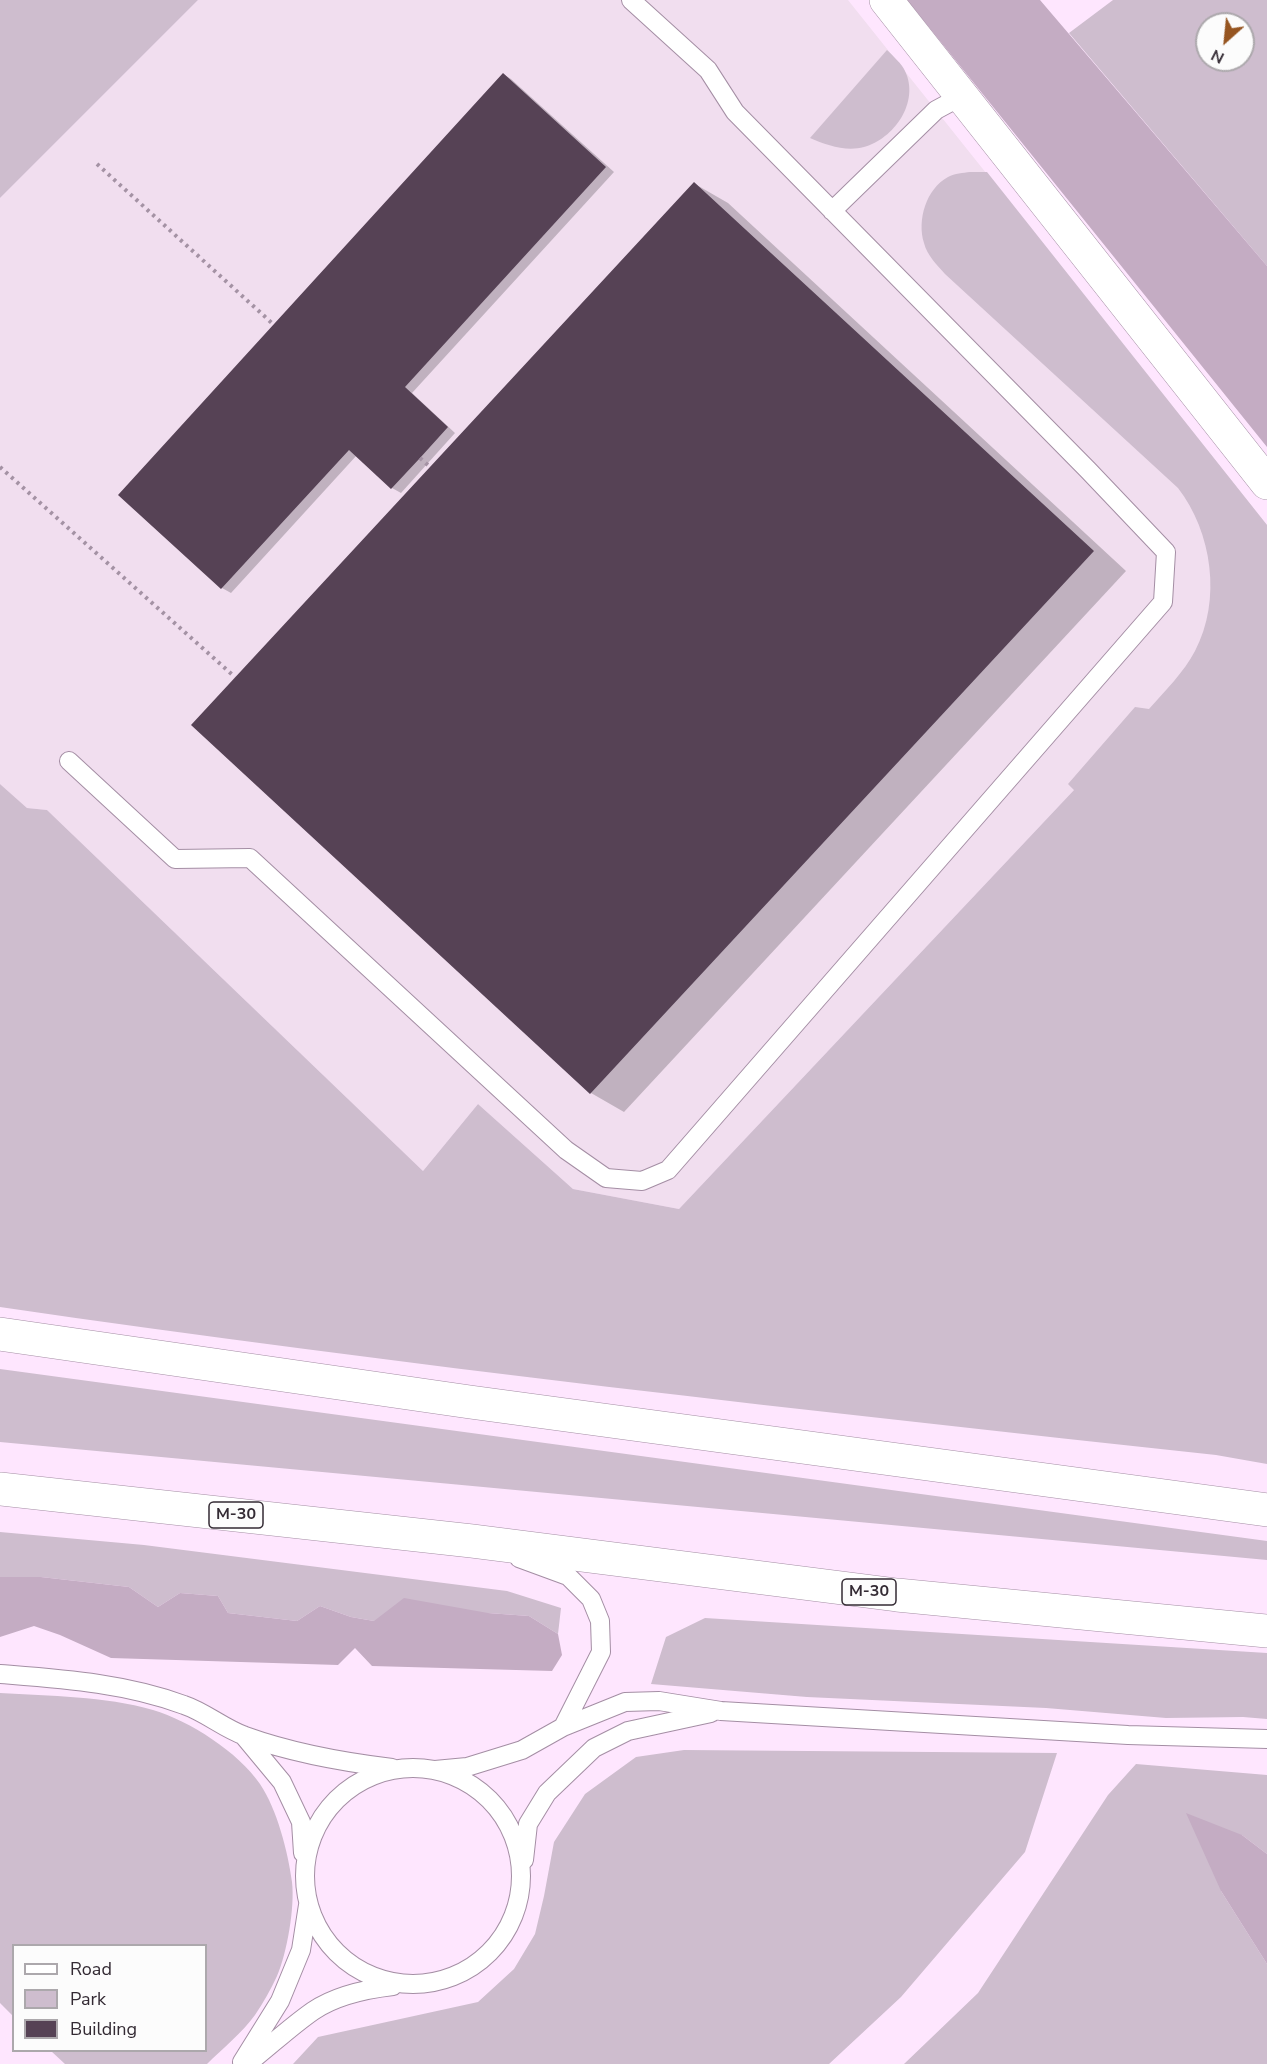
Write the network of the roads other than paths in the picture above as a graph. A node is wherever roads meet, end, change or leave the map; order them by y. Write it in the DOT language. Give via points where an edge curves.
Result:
graph roads {
  1 [pos="631,0"];
  2 [pos="886,0"];
  3 [pos="962,96"];
  4 [pos="832,211"];
  5 [pos="1267,483"];
  6 [pos="69,761"];
  7 [pos="0,1334"];
  8 [pos="0,1489"];
  9 [pos="1267,1510"];
  10 [pos="472,1541"];
  11 [pos="1267,1631"];
  12 [pos="0,1674"];
  13 [pos="721,1711"];
  14 [pos="563,1727"];
  15 [pos="243,1735"];
  16 [pos="1267,1738"];
  17 [pos="398,1768"];
  18 [pos="435,1770"];
  19 [pos="304,1872"];
  20 [pos="522,1879"];
  21 [pos="308,1905"];
  22 [pos="408,1985"];
  23 [pos="241,2064"];
  24 [pos="247,2064"];
  1 -- 4 [label="lane" via="708,70 735,112"];
  2 -- 3 [label="main road"];
  3 -- 4 [label="lane" via="936,110"];
  3 -- 5 [label="main road"];
  4 -- 6 [label="lane" via="1166,552 1163,602 668,1170 642,1181 606,1178 566,1150 250,858 175,860"];
  7 -- 9 [label="main road"];
  8 -- 10 [label="main road, М-30"];
  10 -- 11 [label="main road, М-30" via="897,1595"];
  10 -- 14 [label="lane" via="567,1576 591,1599 600,1621 601,1652"];
  12 -- 15 [label="lane" via="128,1688 185,1705"];
  13 -- 14 [label="lane" via="659,1701 625,1702"];
  13 -- 16 [label="lane" via="1116,1734"];
  13 -- 20 [label="lane" via="627,1731 594,1748 547,1793 528,1824"];
  14 -- 18 [label="lane" via="522,1750 467,1767"];
  15 -- 17 [label="lane" via="342,1761"];
  15 -- 19 [label="lane" via="282,1782 301,1822"];
  17 -- 18 [label="lane"];
  17 -- 19 [label="lane" via="362,1780 332,1803 312,1835"];
  18 -- 20 [label="lane" via="470,1784 498,1809 516,1842"];
  19 -- 21 [label="lane"];
  20 -- 22 [label="lane" via="514,1916 497,1945 472,1968 441,1981"];
  21 -- 22 [label="lane" via="322,1936 345,1961 374,1978"];
  21 -- 23 [label="lane" via="301,1950 280,2001"];
  22 -- 24 [label="lane" via="344,1996 315,2010"];
}
